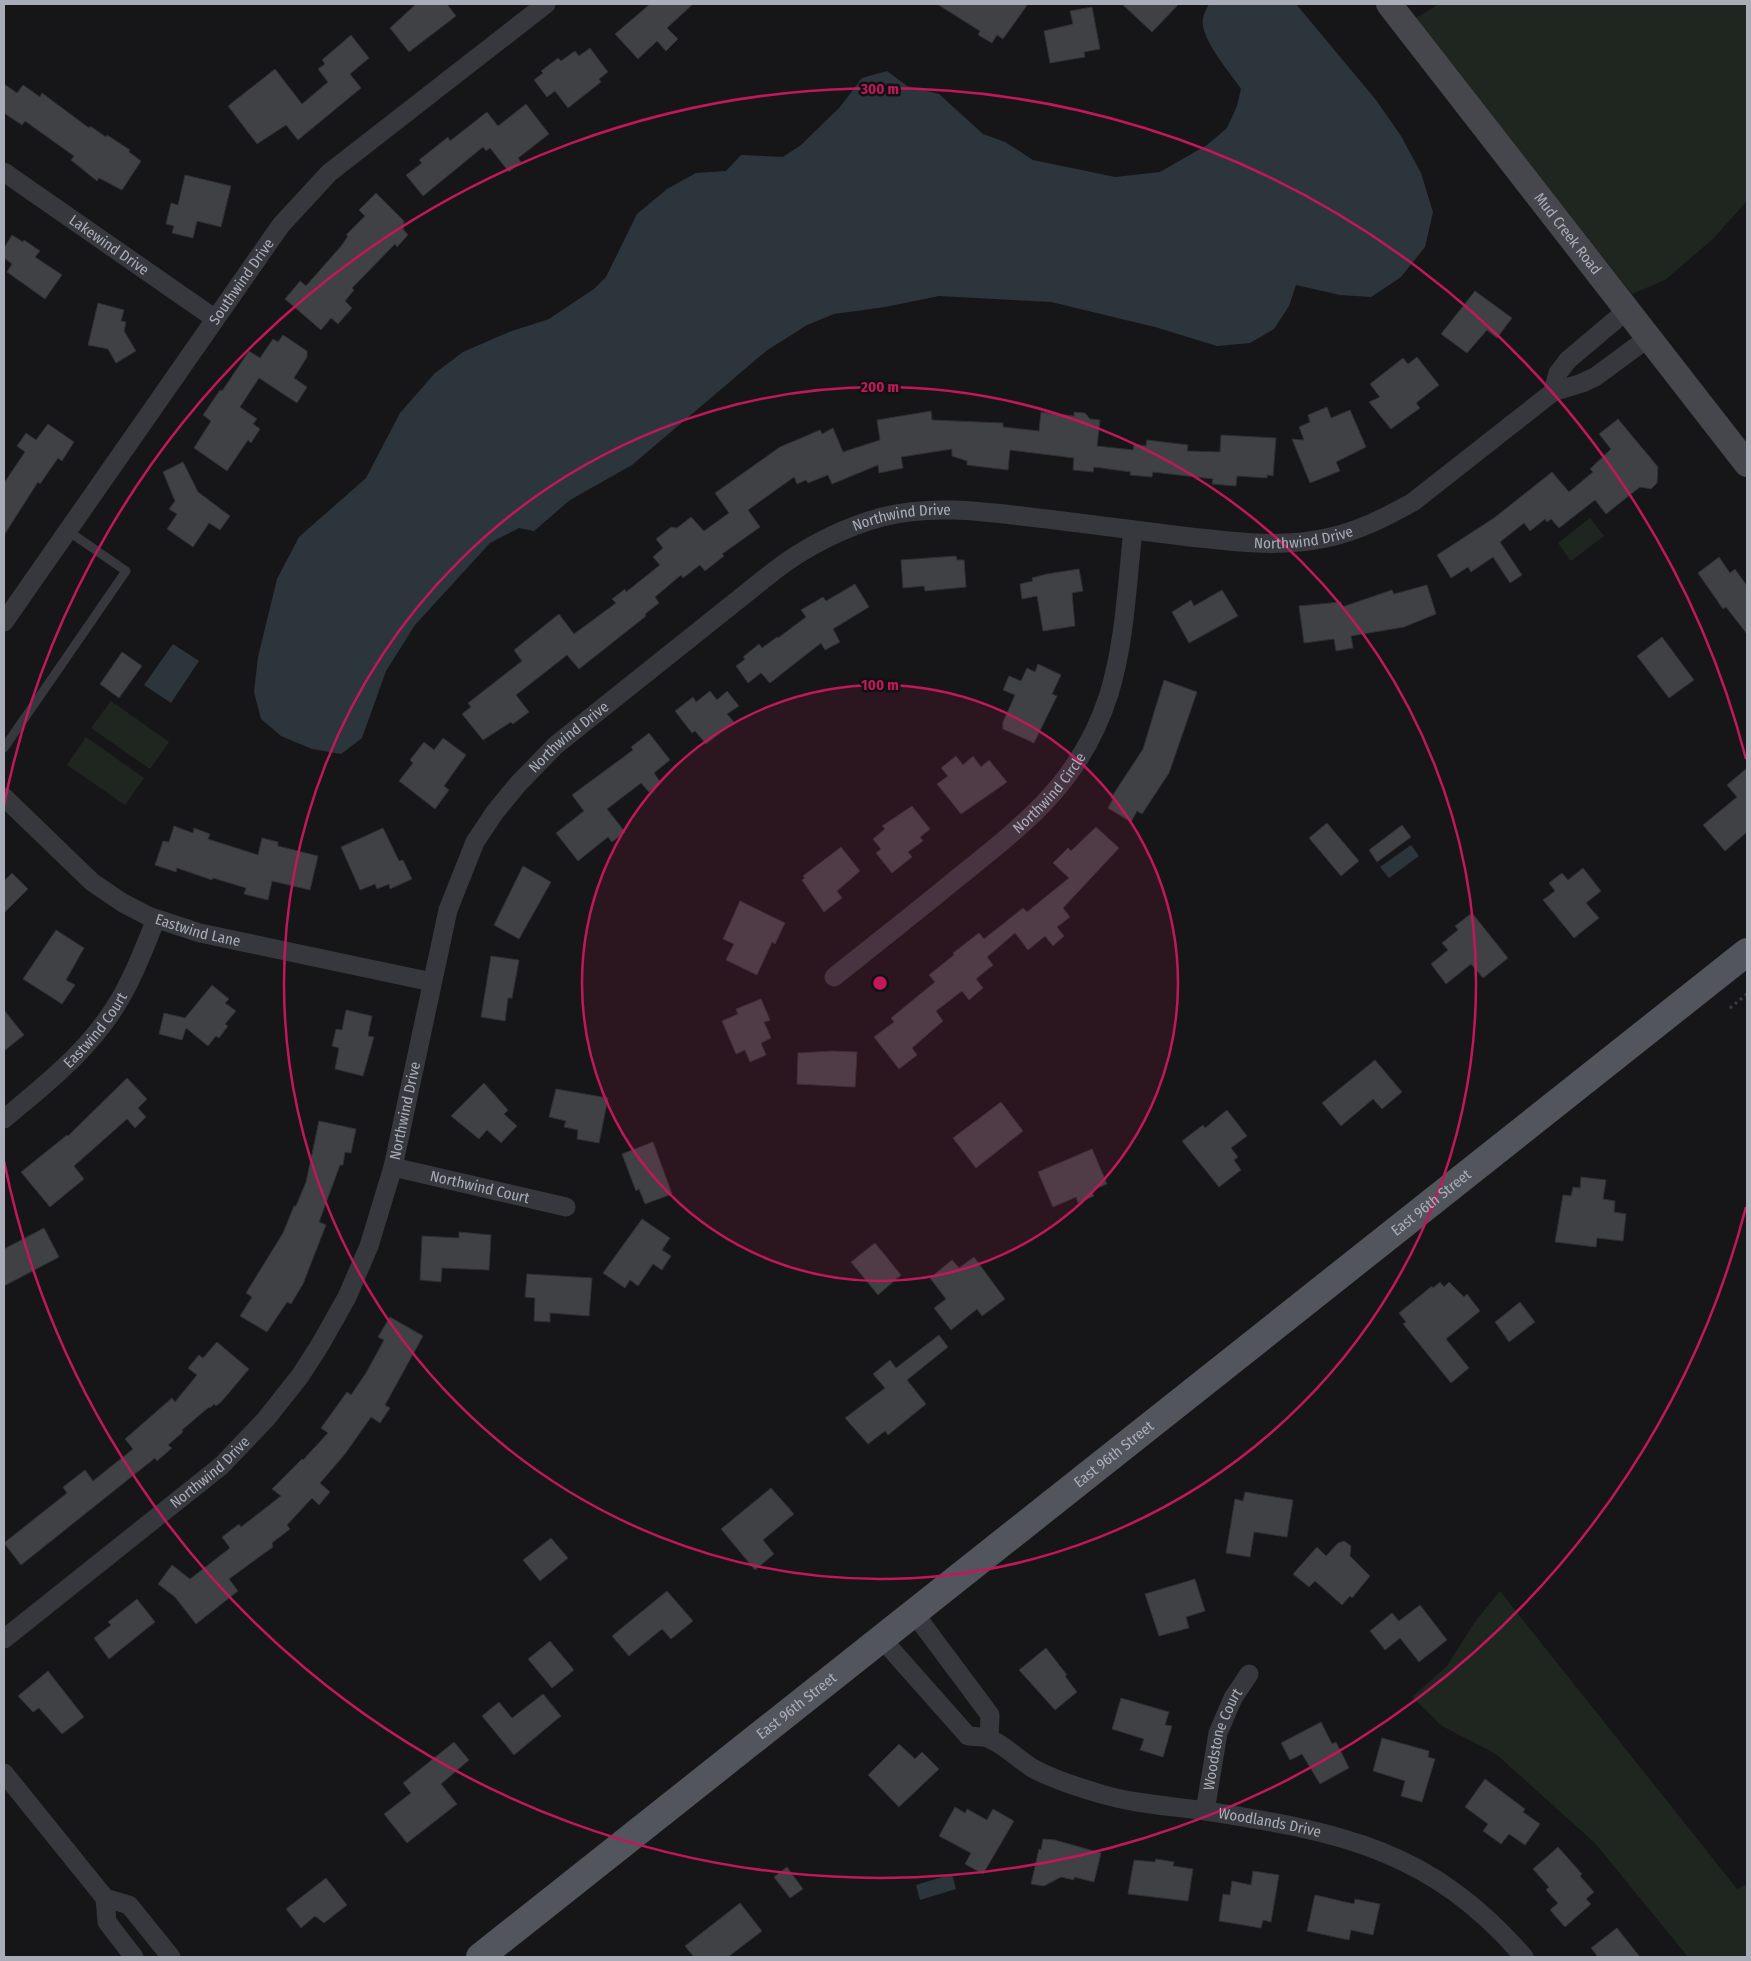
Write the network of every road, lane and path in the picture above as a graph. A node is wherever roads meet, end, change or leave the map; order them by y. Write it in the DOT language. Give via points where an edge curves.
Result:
graph roads {
  1 [pos="546,4"];
  2 [pos="1390,4"];
  3 [pos="4,172"];
  4 [pos="1626,311"];
  5 [pos="214,318"];
  6 [pos="1648,338"];
  7 [pos="1553,392"];
  8 [pos="1747,464"];
  9 [pos="1133,530"];
  10 [pos="68,531"];
  11 [pos="4,622"];
  12 [pos="4,748"];
  13 [pos="4,796"];
  14 [pos="156,919"];
  15 [pos="1747,952"];
  16 [pos="834,977"];
  17 [pos="432,982"];
  18 [pos="1747,994"];
  19 [pos="1730,1008"];
  20 [pos="4,1119"];
  21 [pos="393,1168"];
  22 [pos="566,1207"];
  23 [pos="914,1613"];
  24 [pos="4,1639"];
  25 [pos="882,1639"];
  26 [pos="1250,1674"];
  27 [pos="989,1738"];
  28 [pos="4,1773"];
  29 [pos="1205,1811"];
  30 [pos="105,1898"];
  31 [pos="134,1957"];
  32 [pos="170,1957"];
  33 [pos="480,1957"];
  34 [pos="1524,1957"];
  1 -- 5 [label="street, Southwind Drive" via="316,184 281,225"];
  2 -- 4 [label="street, Mud Creek Road"];
  3 -- 5 [label="street, Lakewind Drive"];
  4 -- 6 [label="street, Mud Creek Road"];
  4 -- 7 [label="street" via="1568,360 1558,374"];
  5 -- 10 [label="street, Southwind Drive"];
  6 -- 7 [label="street, Northwind Drive" via="1595,377"];
  6 -- 8 [label="street, Mud Creek Road"];
  7 -- 9 [label="street, Northwind Drive" via="1413,502 1350,532 1308,541 1270,544"];
  9 -- 16 [label="street, Northwind Circle" via="1120,641 1109,695 1084,752 1068,776 1022,826"];
  9 -- 17 [label="street, Northwind Drive" via="976,510 929,509 865,522 797,554 556,745 518,784 475,842 448,910"];
  10 -- 11 [label="street, Southwind Drive"];
  10 -- 12 [label="lane" via="126,571"];
  13 -- 14 [label="street, Eastwind Lane" via="92,882 123,904"];
  14 -- 17 [label="street, Eastwind Lane" via="200,933"];
  14 -- 20 [label="street, Eastwind Court" via="133,974 105,1022 55,1077"];
  15 -- 23 [label="main road, East 96th Street"];
  17 -- 21 [label="street, Northwind Drive"];
  18 -- 19 [label="path"];
  21 -- 22 [label="street, Northwind Court"];
  21 -- 24 [label="street, Northwind Drive" via="369,1246 347,1297 315,1353 266,1419 200,1484"];
  23 -- 25 [label="main road, East 96th Street"];
  23 -- 27 [label="street" via="990,1715"];
  25 -- 27 [label="street, Woodlands Drive" via="968,1736"];
  25 -- 33 [label="main road, East 96th Street"];
  26 -- 29 [label="street, Woodstone Court" via="1234,1698 1218,1733"];
  27 -- 29 [label="street, Woodlands Drive" via="1033,1768 1064,1783 1135,1801"];
  28 -- 30 [label="street"];
  29 -- 34 [label="street, Woodlands Drive" via="1334,1834 1407,1862 1449,1887 1486,1917"];
  30 -- 31 [label="street" via="106,1922"];
  30 -- 32 [label="street" via="129,1906"];
}
